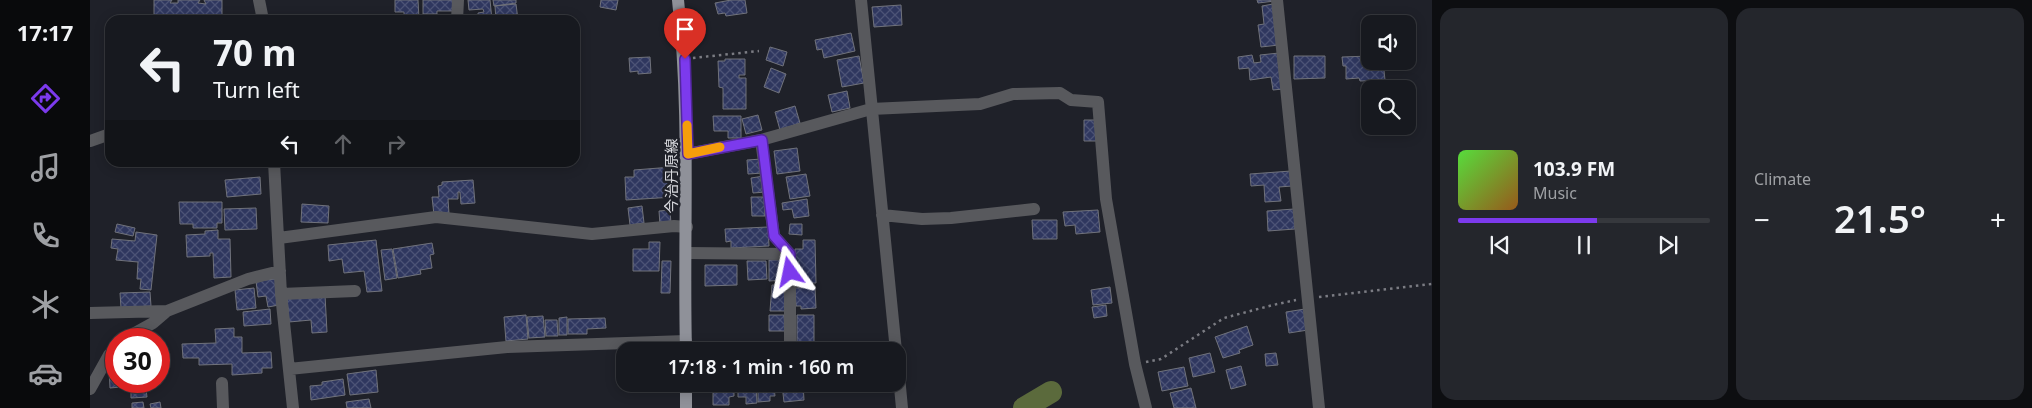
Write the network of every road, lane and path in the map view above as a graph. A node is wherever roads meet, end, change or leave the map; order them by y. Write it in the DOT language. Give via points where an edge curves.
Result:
graph roads {
  1 [pos="259,0"];
  2 [pos="458,0"];
  3 [pos="678,0"];
  4 [pos="861,0"];
  5 [pos="1277,0"];
  6 [pos="262,15"];
  7 [pos="458,15"];
  8 [pos="759,50"];
  9 [pos="685,59"];
  10 [pos="871,109"];
  11 [pos="105,136"];
  12 [pos="762,140"];
  13 [pos="90,141"];
  14 [pos="688,154"];
  15 [pos="274,167"];
  16 [pos="1034,209"];
  17 [pos="882,215"];
  18 [pos="687,227"];
  19 [pos="279,238"];
  20 [pos="687,253"];
  21 [pos="790,254"];
  22 [pos="280,272"];
  23 [pos="1432,284"];
  24 [pos="355,291"];
  25 [pos="280,294"];
  26 [pos="1308,298"];
  27 [pos="167,311"];
  28 [pos="90,313"];
  29 [pos="144,328"];
  30 [pos="686,342"];
  31 [pos="790,342"];
  32 [pos="895,342"];
  33 [pos="616,346"];
  34 [pos="105,362"];
  35 [pos="1135,364"];
  36 [pos="289,369"];
  37 [pos="222,383"];
  38 [pos="90,389"];
  39 [pos="686,392"];
  40 [pos="900,392"];
  41 [pos="223,408"];
  42 [pos="293,408"];
  43 [pos="686,408"];
  44 [pos="902,408"];
  45 [pos="1146,408"];
  46 [pos="1319,408"];
  1 -- 6 [label="street"];
  2 -- 7 [label="street"];
  3 -- 9 [label="main road, 今治丹原線"];
  4 -- 10 [label="street"];
  5 -- 26 [label="street"];
  8 -- 9 [label="path"];
  9 -- 14 [label="main road, 今治丹原線"];
  10 -- 12 [label="street"];
  10 -- 17 [label="street"];
  10 -- 35 [label="street" via="980,104 1013,94 1060,93 1071,100 1098,102 1106,199"];
  11 -- 13 [label="street"];
  12 -- 14 [label="street"];
  12 -- 21 [label="street" via="774,236"];
  14 -- 18 [label="main road, 今治丹原線"];
  15 -- 19 [label="street"];
  16 -- 17 [label="street" via="951,218"];
  17 -- 32 [label="street"];
  18 -- 19 [label="street" via="592,234 436,217"];
  18 -- 20 [label="main road, 今治丹原線"];
  19 -- 22 [label="street"];
  20 -- 21 [label="street"];
  20 -- 30 [label="main road, 今治丹原線"];
  21 -- 31 [label="street"];
  22 -- 25 [label="street"];
  22 -- 27 [label="street" via="248,279"];
  23 -- 26 [label="path"];
  24 -- 25 [label="street"];
  25 -- 36 [label="street"];
  26 -- 35 [label="path" via="1224,318 1161,359"];
  26 -- 46 [label="street"];
  27 -- 28 [label="street"];
  27 -- 29 [label="street"];
  33 -- 36 [label="street" via="507,346"];
  34 -- 38 [label="street"];
  35 -- 45 [label="street"];
  36 -- 42 [label="street"];
  37 -- 41 [label="street"];
  39 -- 43 [label="main road"];
  40 -- 44 [label="street"];
}
